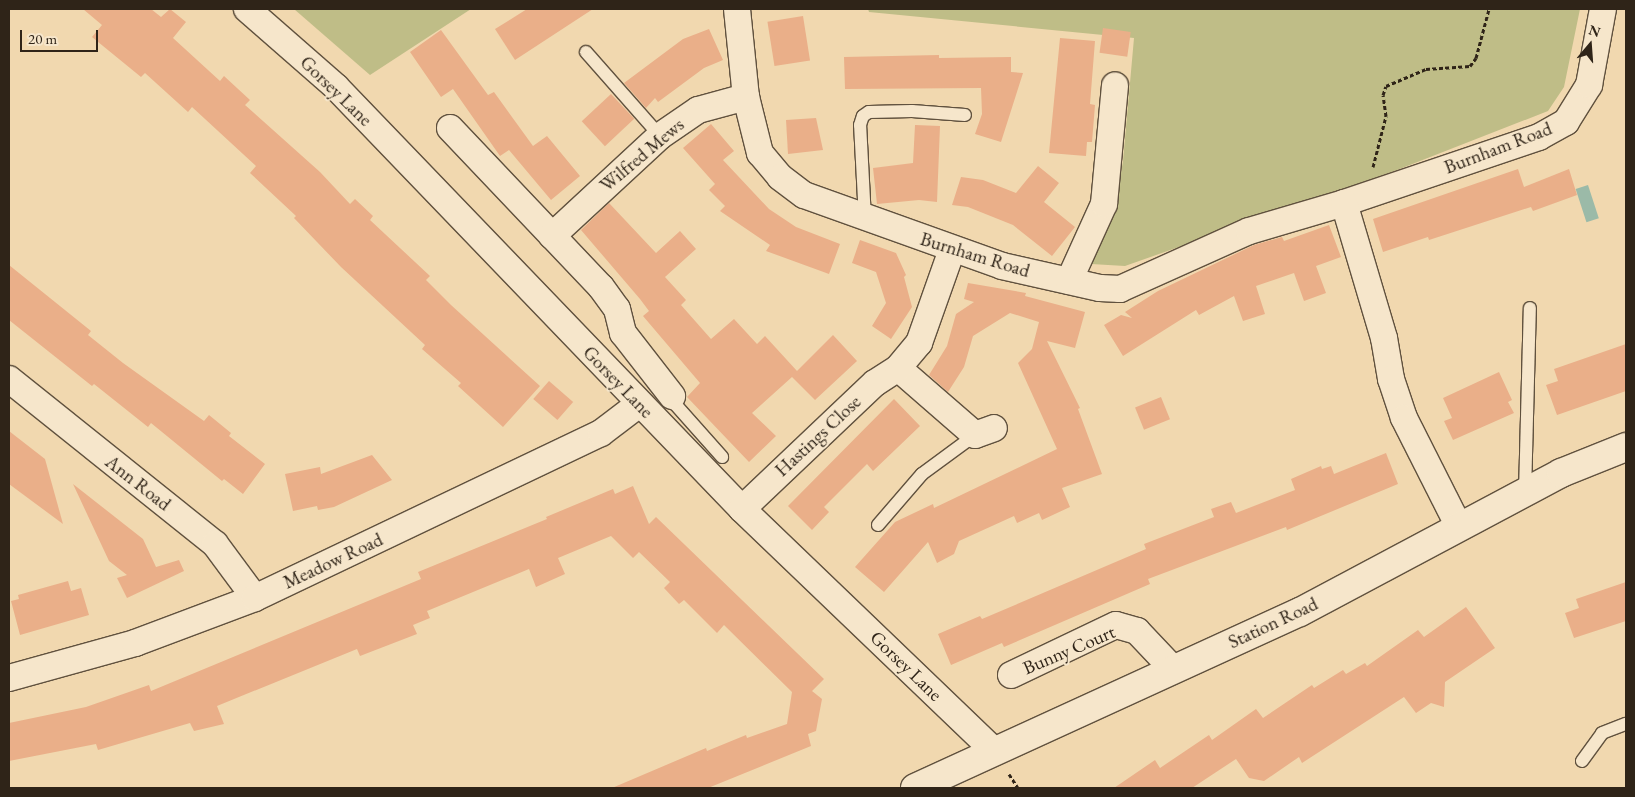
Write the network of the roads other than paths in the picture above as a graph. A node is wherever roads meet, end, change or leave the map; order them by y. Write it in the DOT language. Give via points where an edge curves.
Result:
graph roads {
  1 [pos="246,9"];
  2 [pos="737,9"];
  3 [pos="1603,9"];
  4 [pos="586,52"];
  5 [pos="1114,86"];
  6 [pos="746,97"];
  7 [pos="965,115"];
  8 [pos="450,128"];
  9 [pos="660,136"];
  10 [pos="1344,203"];
  11 [pos="865,219"];
  12 [pos="552,236"];
  13 [pos="952,250"];
  14 [pos="1069,281"];
  15 [pos="1530,308"];
  16 [pos="898,368"];
  17 [pos="9,379"];
  18 [pos="672,396"];
  19 [pos="639,404"];
  20 [pos="984,432"];
  21 [pos="1626,447"];
  22 [pos="722,458"];
  23 [pos="1524,493"];
  24 [pos="742,509"];
  25 [pos="878,525"];
  26 [pos="1460,528"];
  27 [pos="255,598"];
  28 [pos="1172,668"];
  29 [pos="1010,675"];
  30 [pos="9,678"];
  31 [pos="1626,724"];
  32 [pos="994,751"];
  33 [pos="1582,761"];
  34 [pos="915,788"];
  1 -- 19 [label="street, Gorsey Lane" via="336,87"];
  2 -- 6 [label="street, Burnham Road"];
  3 -- 10 [label="street, Burnham Road" via="1589,85 1566,122 1539,137"];
  4 -- 9 [label="lane"];
  5 -- 14 [label="street" via="1104,204"];
  6 -- 9 [label="street, Wilfred Mews" via="698,110"];
  6 -- 11 [label="street, Burnham Road" via="760,153 780,178 804,195"];
  7 -- 11 [label="lane" via="912,111 868,112 864,116 860,125"];
  8 -- 12 [label="street"];
  9 -- 12 [label="street, Wilfred Mews"];
  10 -- 14 [label="street, Burnham Road" via="1249,231 1120,289"];
  10 -- 26 [label="street" via="1404,418"];
  11 -- 13 [label="street, Burnham Road"];
  12 -- 18 [label="street" via="601,287 616,309 623,333"];
  13 -- 14 [label="street, Burnham Road" via="1002,266"];
  13 -- 16 [label="street, Hastings Close" via="922,336"];
  15 -- 23 [label="lane"];
  16 -- 20 [label="street"];
  16 -- 24 [label="street, Hastings Close" via="875,383"];
  17 -- 27 [label="street, Ann Road" via="215,544"];
  18 -- 22 [label="lane" via="674,404"];
  19 -- 24 [label="street, Gorsey Lane"];
  19 -- 27 [label="street, Meadow Road" via="602,432"];
  20 -- 25 [label="lane" via="922,474"];
  21 -- 23 [label="street, Station Road" via="1561,473"];
  23 -- 26 [label="street, Station Road"];
  24 -- 32 [label="street, Gorsey Lane"];
  26 -- 28 [label="street, Station Road" via="1300,612"];
  27 -- 30 [label="street, Meadow Road" via="135,643"];
  28 -- 29 [label="street, Bunny Court" via="1137,631 1116,625"];
  28 -- 32 [label="street, Station Road"];
  31 -- 33 [label="lane" via="1602,733"];
  32 -- 34 [label="street, Station Road"];
}
